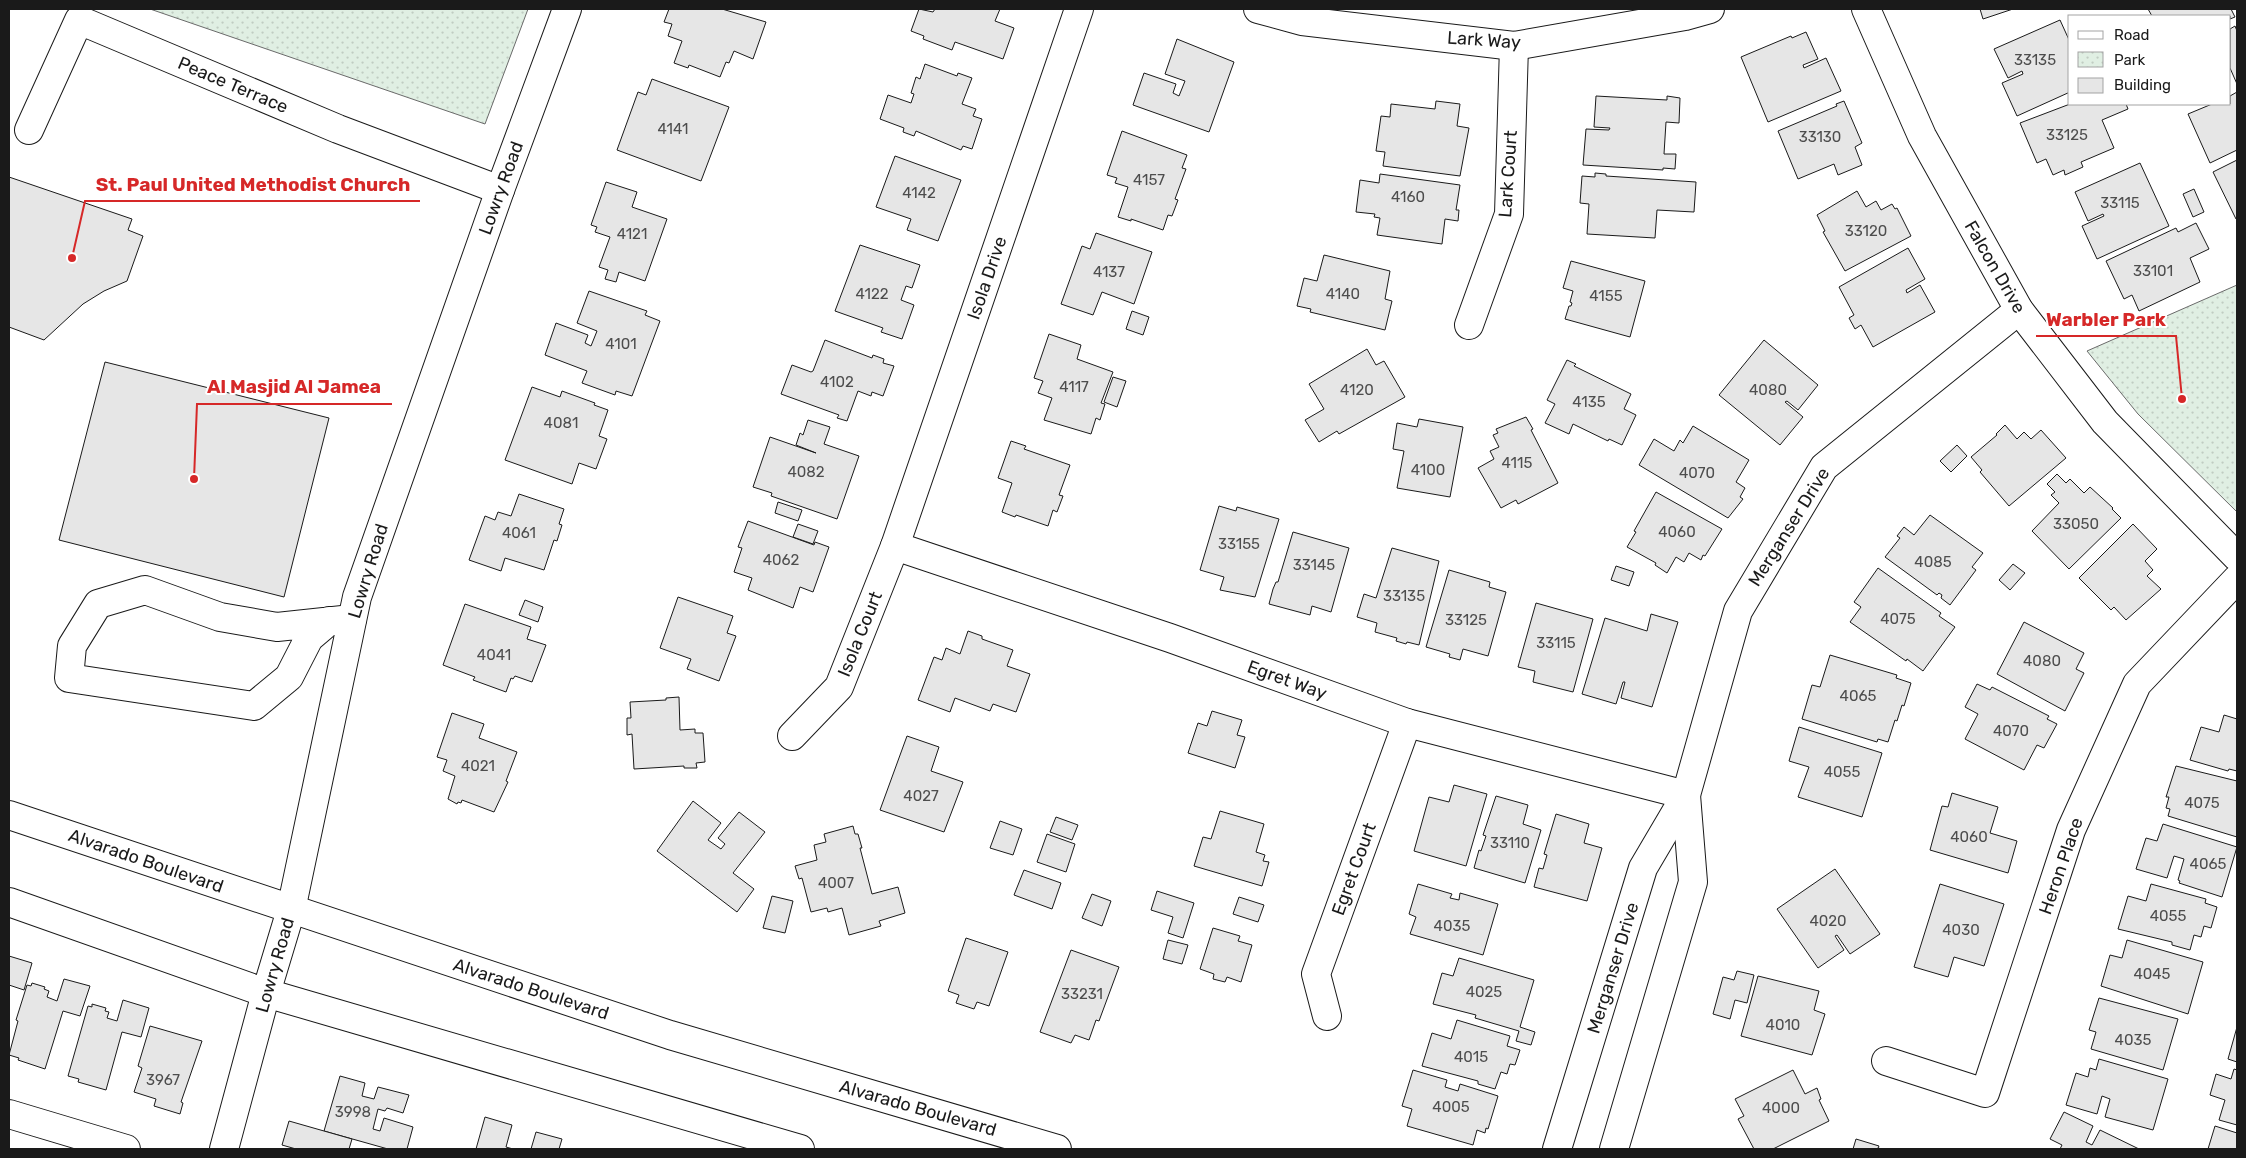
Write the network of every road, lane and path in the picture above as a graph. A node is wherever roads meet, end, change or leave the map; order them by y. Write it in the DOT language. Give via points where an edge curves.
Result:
graph roads {
  1 [pos="566,9"];
  2 [pos="1079,9"];
  3 [pos="1258,9"];
  4 [pos="1710,9"];
  5 [pos="1866,9"];
  6 [pos="1514,46"];
  7 [pos="29,130"];
  8 [pos="500,190"];
  9 [pos="2019,310"];
  10 [pos="1469,326"];
  11 [pos="895,546"];
  12 [pos="2237,556"];
  13 [pos="2237,579"];
  14 [pos="341,620"];
  15 [pos="1408,723"];
  16 [pos="792,736"];
  17 [pos="1686,795"];
  18 [pos="9,815"];
  19 [pos="9,902"];
  20 [pos="291,910"];
  21 [pos="266,993"];
  22 [pos="1327,1016"];
  23 [pos="1886,1060"];
  24 [pos="9,1114"];
  25 [pos="126,1149"];
  26 [pos="224,1149"];
  27 [pos="800,1149"];
  28 [pos="1057,1149"];
  29 [pos="1557,1149"];
  30 [pos="1614,1149"];
  1 -- 8 [label="street, Lowry Road"];
  2 -- 11 [label="street, Isola Drive"];
  3 -- 6 [label="street, Lark Way" via="1302,21"];
  4 -- 6 [label="street, Lark Way"];
  5 -- 9 [label="street, Falcon Drive" via="1922,136"];
  6 -- 10 [label="street, Lark Court" via="1509,214"];
  7 -- 8 [label="street, Peace Terrace" via="79,20 338,130"];
  8 -- 14 [label="street, Lowry Road" via="361,588"];
  9 -- 12 [label="street, Falcon Drive" via="2105,422"];
  9 -- 17 [label="street, Merganser Drive" via="1824,466 1738,611"];
  11 -- 15 [label="street, Egret Way" via="1170,638"];
  11 -- 16 [label="street, Isola Court" via="839,687"];
  13 -- 23 [label="street, Heron Place" via="2136,684 2071,830 1985,1092"];
  14 -- 14 [label="street" via="277,626 220,617 145,590 98,604 72,646 69,678 254,706 289,676 309,638"];
  14 -- 20 [label="street, Lowry Road"];
  15 -- 17 [label="street, Egret Way"];
  15 -- 22 [label="street, Egret Court" via="1316,974"];
  17 -- 29 [label="street, Merganser Drive" via="1643,868"];
  17 -- 30 [label="street, Merganser Drive" via="1693,882"];
  18 -- 20 [label="street, Alvarado Boulevard"];
  19 -- 21 [label="street"];
  20 -- 21 [label="street, Lowry Road"];
  20 -- 28 [label="street, Alvarado Boulevard" via="670,1035"];
  21 -- 26 [label="street, Lowry Road"];
  21 -- 27 [label="street"];
  24 -- 25 [label="street"];
}
